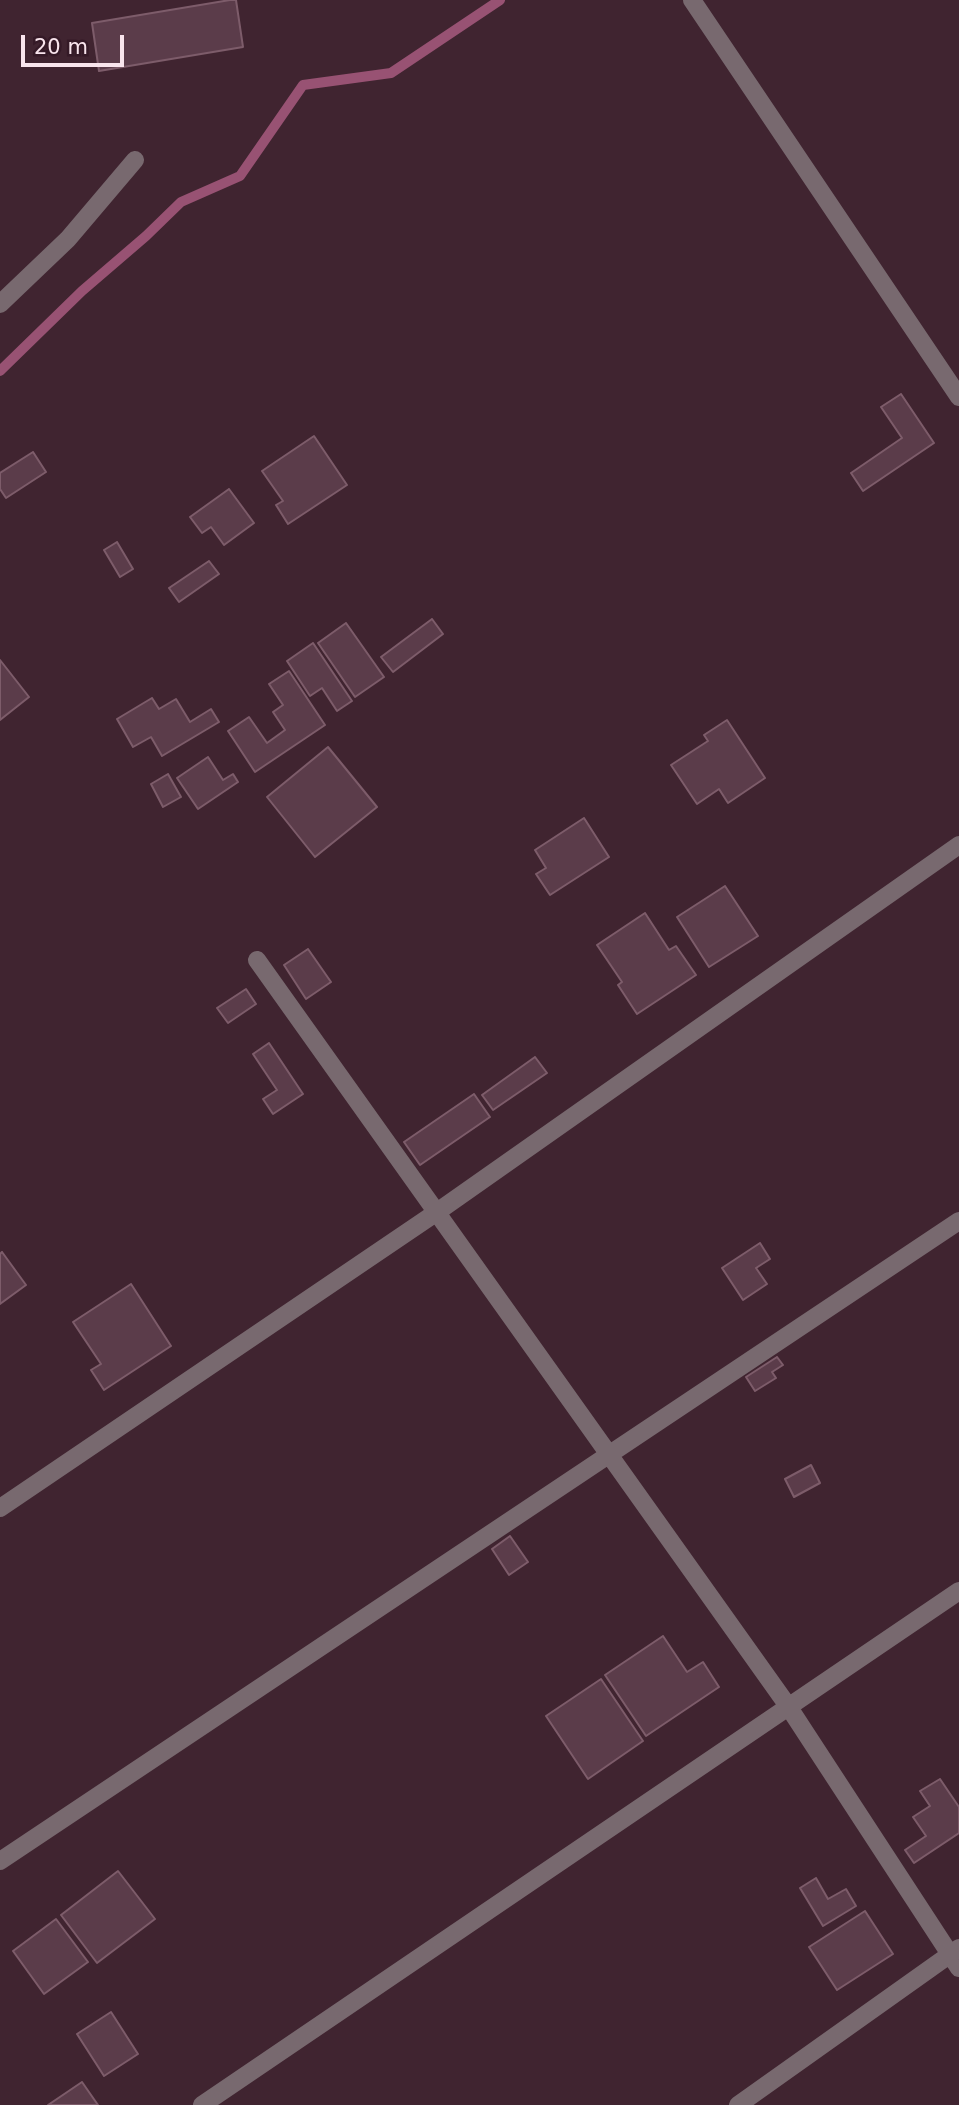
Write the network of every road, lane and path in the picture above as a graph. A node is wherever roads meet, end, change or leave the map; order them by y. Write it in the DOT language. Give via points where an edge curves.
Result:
graph roads {
  1 [pos="692,0"];
  2 [pos="135,160"];
  3 [pos="0,304"];
  4 [pos="959,397"];
  5 [pos="959,845"];
  6 [pos="257,960"];
  7 [pos="437,1212"];
  8 [pos="959,1221"];
  9 [pos="610,1454"];
  10 [pos="0,1508"];
  11 [pos="959,1591"];
  12 [pos="788,1706"];
  13 [pos="0,1861"];
  14 [pos="956,1956"];
  15 [pos="202,2105"];
  16 [pos="738,2105"];
  1 -- 4 [label="street"];
  2 -- 3 [label="street" via="68,239"];
  5 -- 7 [label="street"];
  6 -- 7 [label="street"];
  7 -- 9 [label="street"];
  7 -- 10 [label="street"];
  8 -- 9 [label="street"];
  9 -- 12 [label="street"];
  9 -- 13 [label="street"];
  11 -- 12 [label="street"];
  12 -- 14 [label="street"];
  12 -- 15 [label="street"];
  14 -- 16 [label="street"];
}
